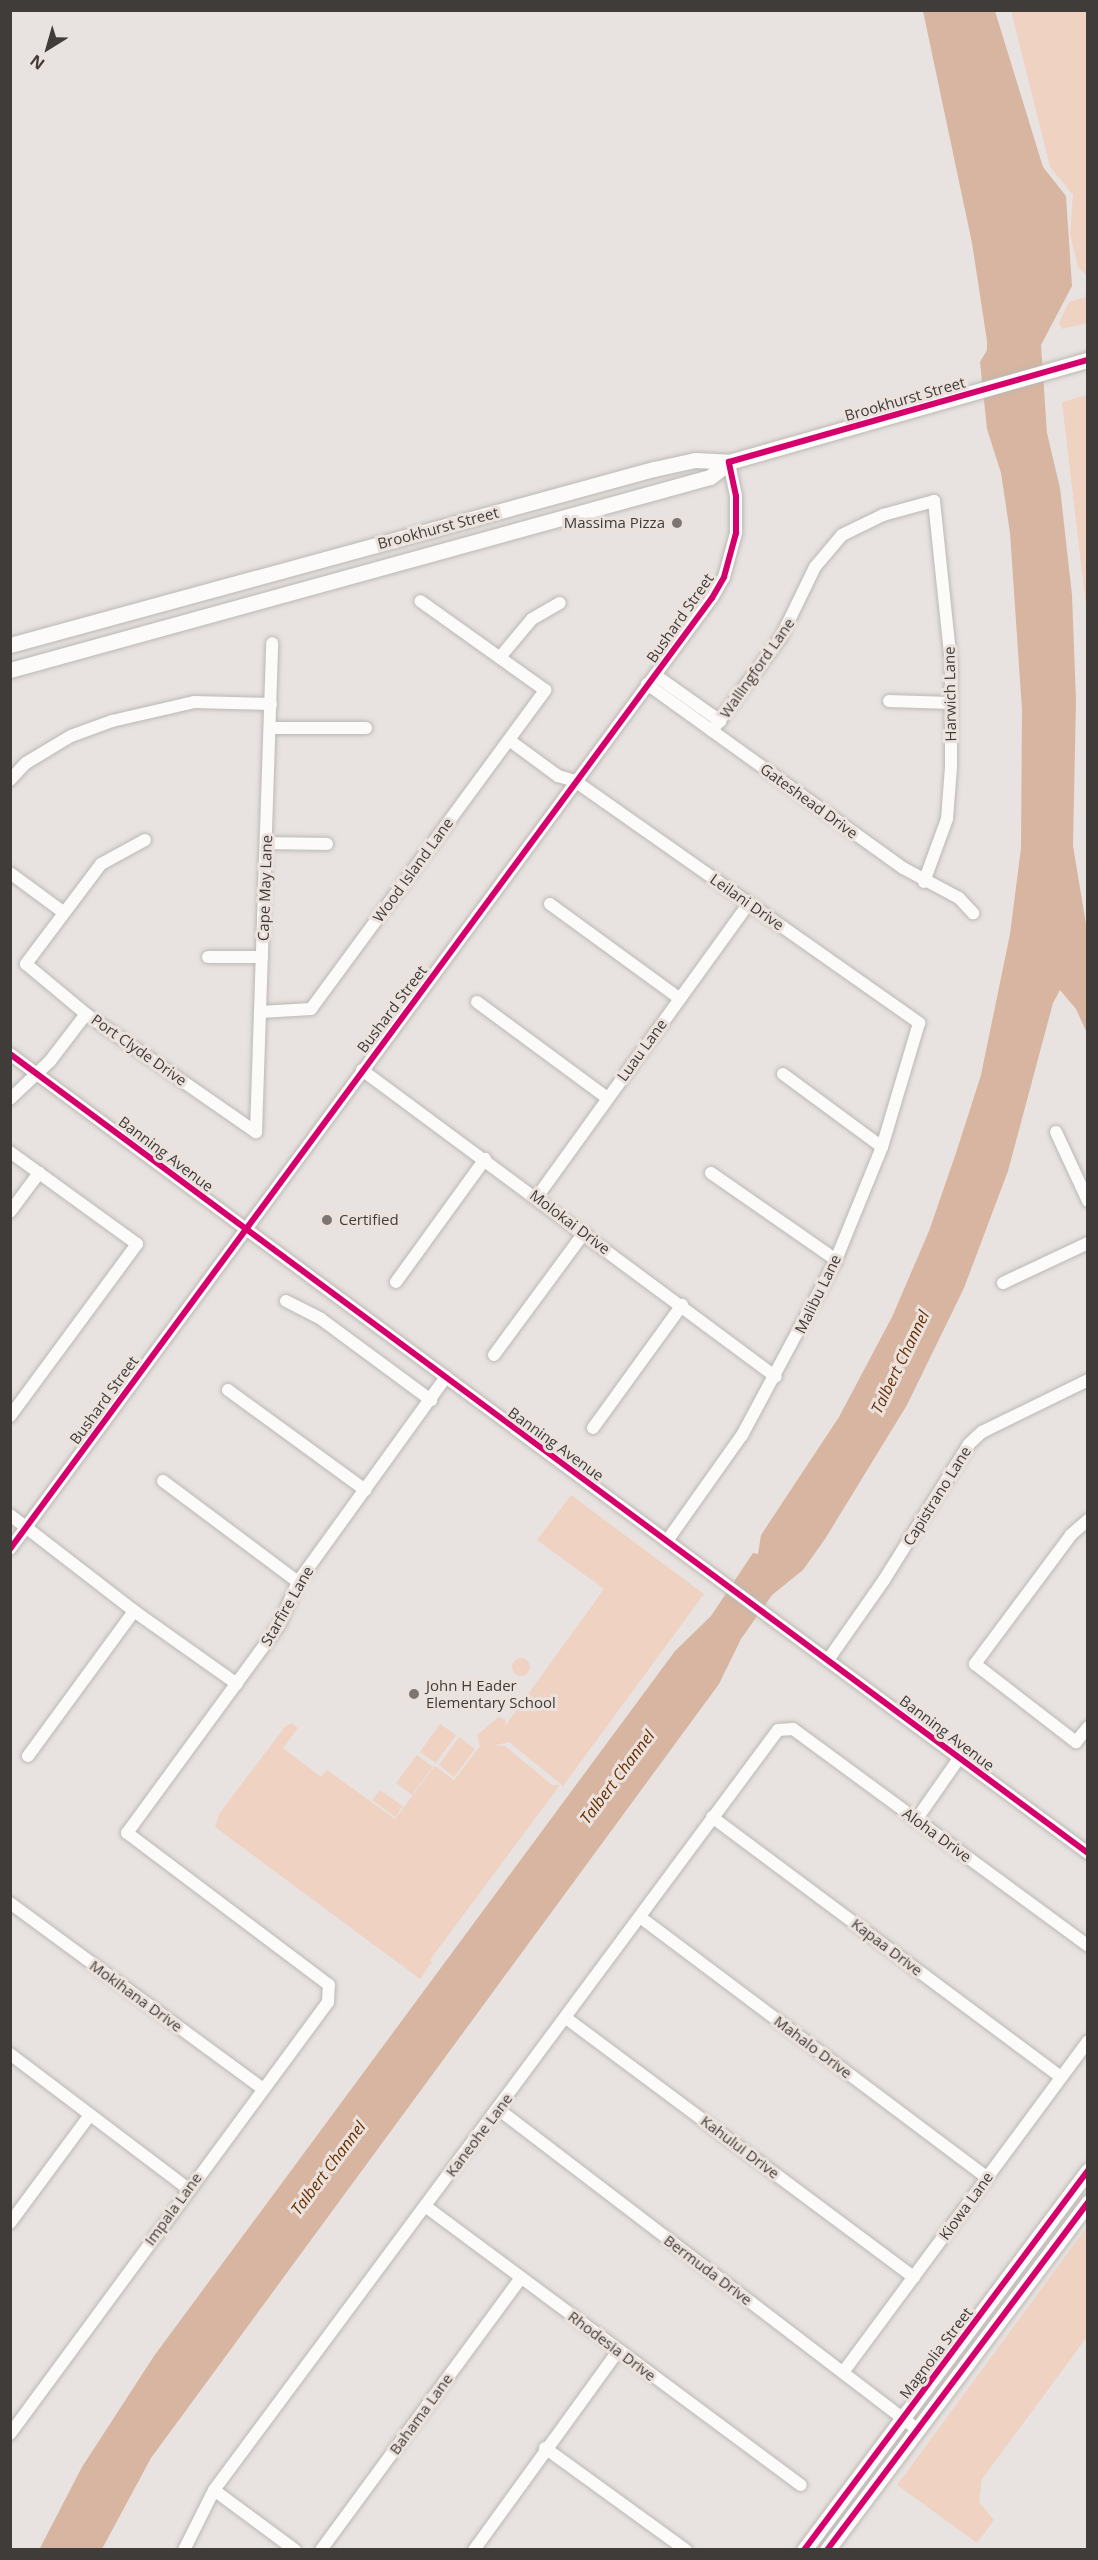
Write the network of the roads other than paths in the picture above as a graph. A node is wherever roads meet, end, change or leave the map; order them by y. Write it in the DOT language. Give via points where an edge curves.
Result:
graph roads {
  1 [pos="1088,360"];
  2 [pos="729,462"];
  3 [pos="934,501"];
  4 [pos="219,588"];
  5 [pos="420,601"];
  6 [pos="560,603"];
  7 [pos="224,609"];
  8 [pos="272,643"];
  9 [pos="10,645"];
  10 [pos="501,656"];
  11 [pos="10,670"];
  12 [pos="651,680"];
  13 [pos="889,701"];
  14 [pos="951,703"];
  15 [pos="271,704"];
  16 [pos="716,726"];
  17 [pos="270,728"];
  18 [pos="366,728"];
  19 [pos="509,740"];
  20 [pos="10,780"];
  21 [pos="575,781"];
  22 [pos="145,840"];
  23 [pos="267,843"];
  24 [pos="327,844"];
  25 [pos="10,873"];
  26 [pos="924,882"];
  27 [pos="550,904"];
  28 [pos="748,904"];
  29 [pos="63,912"];
  30 [pos="972,913"];
  31 [pos="208,957"];
  32 [pos="262,957"];
  33 [pos="679,998"];
  34 [pos="477,1002"];
  35 [pos="260,1012"];
  36 [pos="86,1014"];
  37 [pos="919,1023"];
  38 [pos="10,1054"];
  39 [pos="362,1070"];
  40 [pos="36,1073"];
  41 [pos="783,1074"];
  42 [pos="607,1098"];
  43 [pos="10,1099"];
  44 [pos="256,1132"];
  45 [pos="1056,1132"];
  46 [pos="882,1147"];
  47 [pos="10,1152"];
  48 [pos="485,1159"];
  49 [pos="39,1173"];
  50 [pos="711,1173"];
  51 [pos="537,1197"];
  52 [pos="1088,1200"];
  53 [pos="10,1212"];
  54 [pos="245,1228"];
  55 [pos="584,1233"];
  56 [pos="1088,1243"];
  57 [pos="836,1260"];
  58 [pos="396,1282"];
  59 [pos="1003,1283"];
  60 [pos="286,1301"];
  61 [pos="682,1305"];
  62 [pos="494,1355"];
  63 [pos="446,1377"];
  64 [pos="776,1377"];
  65 [pos="1088,1380"];
  66 [pos="228,1389"];
  67 [pos="431,1400"];
  68 [pos="10,1416"];
  69 [pos="593,1428"];
  70 [pos="163,1481"];
  71 [pos="365,1490"];
  72 [pos="10,1515"];
  73 [pos="1088,1520"];
  74 [pos="27,1527"];
  75 [pos="667,1541"];
  76 [pos="10,1549"];
  77 [pos="298,1582"];
  78 [pos="134,1611"];
  79 [pos="828,1660"];
  80 [pos="237,1684"];
  81 [pos="1088,1727"];
  82 [pos="784,1728"];
  83 [pos="28,1756"];
  84 [pos="960,1757"];
  85 [pos="712,1817"];
  86 [pos="916,1820"];
  87 [pos="1088,1853"];
  88 [pos="10,1904"];
  89 [pos="640,1917"];
  90 [pos="1088,1946"];
  91 [pos="329,1984"];
  92 [pos="566,2018"];
  93 [pos="1088,2041"];
  94 [pos="10,2054"];
  95 [pos="1061,2077"];
  96 [pos="262,2088"];
  97 [pos="498,2109"];
  98 [pos="90,2115"];
  99 [pos="1088,2171"];
  100 [pos="987,2178"];
  101 [pos="188,2188"];
  102 [pos="1088,2202"];
  103 [pos="425,2206"];
  104 [pos="10,2223"];
  105 [pos="914,2277"];
  106 [pos="521,2278"];
  107 [pos="618,2351"];
  108 [pos="844,2371"];
  109 [pos="903,2418"];
  110 [pos="918,2430"];
  111 [pos="10,2434"];
  112 [pos="545,2448"];
  113 [pos="801,2486"];
  114 [pos="214,2490"];
  115 [pos="478,2548"];
  116 [pos="184,2550"];
  117 [pos="295,2550"];
  118 [pos="321,2550"];
  119 [pos="686,2550"];
  120 [pos="804,2550"];
  121 [pos="827,2550"];
  1 -- 2 [label="main road, Brookhurst Street"];
  2 -- 4 [label="main road, Brookhurst Street" via="695,460 654,470"];
  2 -- 7 [label="main road, Brookhurst Street" via="710,477"];
  2 -- 12 [label="street, Bushard Street" via="736,496 731,556 712,598"];
  3 -- 14 [label="street, Harwich Lane" via="947,612"];
  3 -- 16 [label="street, Wallingford Lane" via="883,515 842,534 816,567 781,637"];
  4 -- 7 [label="main road"];
  4 -- 9 [label="main road, Brookhurst Street"];
  5 -- 10 [label="street"];
  6 -- 10 [label="street" via="532,619"];
  7 -- 11 [label="main road, Brookhurst Street"];
  8 -- 15 [label="street, Cape May Lane"];
  10 -- 19 [label="street, Wood Island Lane" via="544,690"];
  12 -- 16 [label="street, Gateshead Drive"];
  12 -- 21 [label="street, Bushard Street"];
  13 -- 14 [label="street"];
  14 -- 26 [label="street, Harwich Lane" via="947,819"];
  15 -- 17 [label="street, Cape May Lane"];
  15 -- 20 [label="street" via="194,702 112,721 71,736 26,764"];
  16 -- 26 [label="street, Gateshead Drive"];
  17 -- 18 [label="street"];
  17 -- 23 [label="street, Cape May Lane"];
  19 -- 21 [label="street, Leilani Drive" via="558,776"];
  19 -- 35 [label="street, Wood Island Lane" via="312,1009"];
  21 -- 28 [label="street, Leilani Drive"];
  21 -- 39 [label="street, Bushard Street"];
  22 -- 29 [label="street" via="101,864"];
  23 -- 24 [label="street"];
  23 -- 32 [label="street, Cape May Lane"];
  25 -- 29 [label="street"];
  26 -- 30 [label="street, Gateshead Drive" via="959,898"];
  27 -- 33 [label="street"];
  28 -- 33 [label="street, Luau Lane"];
  28 -- 37 [label="street, Leilani Drive"];
  29 -- 36 [label="street, Port Clyde Drive" via="26,964"];
  31 -- 32 [label="street"];
  32 -- 35 [label="street, Cape May Lane"];
  33 -- 42 [label="street, Luau Lane"];
  34 -- 42 [label="street"];
  35 -- 44 [label="street, Cape May Lane"];
  36 -- 40 [label="street"];
  36 -- 44 [label="street, Port Clyde Drive"];
  37 -- 46 [label="street, Malibu Lane"];
  38 -- 40 [label="street, Banning Avenue"];
  39 -- 48 [label="street, Molokai Drive"];
  39 -- 54 [label="street, Bushard Street"];
  40 -- 43 [label="street"];
  40 -- 54 [label="street, Banning Avenue"];
  41 -- 46 [label="street"];
  42 -- 51 [label="street, Luau Lane"];
  45 -- 52 [label="street"];
  46 -- 57 [label="street, Malibu Lane"];
  47 -- 49 [label="street"];
  48 -- 51 [label="street, Molokai Drive"];
  48 -- 58 [label="street"];
  49 -- 53 [label="street"];
  49 -- 68 [label="street" via="136,1244"];
  50 -- 57 [label="street"];
  51 -- 55 [label="street, Molokai Drive"];
  54 -- 63 [label="street, Banning Avenue"];
  54 -- 74 [label="street, Bushard Street"];
  55 -- 61 [label="street, Molokai Drive"];
  55 -- 62 [label="street"];
  56 -- 59 [label="street"];
  57 -- 64 [label="street, Malibu Lane"];
  60 -- 67 [label="street" via="321,1319"];
  61 -- 64 [label="street, Molokai Drive"];
  61 -- 69 [label="street"];
  63 -- 67 [label="street, Starfire Lane"];
  63 -- 75 [label="street, Banning Avenue"];
  64 -- 75 [label="street, Malibu Lane" via="742,1435"];
  65 -- 79 [label="street, Capistrano Lane" via="982,1432 969,1444 884,1581"];
  66 -- 71 [label="street"];
  67 -- 71 [label="street, Starfire Lane"];
  70 -- 77 [label="street"];
  71 -- 77 [label="street, Starfire Lane"];
  72 -- 74 [label="street"];
  73 -- 81 [label="street" via="1071,1535 975,1664 1077,1742"];
  74 -- 76 [label="street, Bushard Street"];
  74 -- 78 [label="street"];
  75 -- 79 [label="street, Banning Avenue"];
  77 -- 80 [label="street, Starfire Lane" via="279,1625"];
  78 -- 80 [label="street"];
  78 -- 83 [label="street"];
  79 -- 84 [label="street, Banning Avenue"];
  80 -- 91 [label="street, Starfire Lane" via="127,1833"];
  82 -- 85 [label="street, Kaneohe Lane"];
  82 -- 86 [label="street, Aloha Drive" via="793,1729"];
  84 -- 86 [label="street"];
  84 -- 87 [label="street, Banning Avenue"];
  85 -- 89 [label="street, Kaneohe Lane"];
  85 -- 95 [label="street, Kapaa Drive"];
  86 -- 90 [label="street, Aloha Drive"];
  88 -- 96 [label="street, Mokihana Drive"];
  89 -- 92 [label="street, Kaneohe Lane"];
  89 -- 100 [label="street, Mahalo Drive"];
  91 -- 96 [label="street, Impala Lane" via="324,2009"];
  92 -- 97 [label="street, Kaneohe Lane"];
  92 -- 105 [label="street, Kahului Drive"];
  93 -- 95 [label="street, Kiowa Lane"];
  94 -- 98 [label="street"];
  95 -- 100 [label="street, Kiowa Lane"];
  96 -- 101 [label="street, Impala Lane"];
  97 -- 103 [label="street, Kaneohe Lane"];
  97 -- 108 [label="street, Bermuda Drive"];
  98 -- 101 [label="street"];
  98 -- 104 [label="street"];
  99 -- 109 [label="main road, Magnolia Street"];
  100 -- 105 [label="street, Kiowa Lane"];
  101 -- 111 [label="street, Impala Lane"];
  102 -- 110 [label="main road, Magnolia Street"];
  103 -- 106 [label="street, Rhodesia Drive"];
  103 -- 114 [label="street, Kaneohe Lane"];
  105 -- 108 [label="street, Kiowa Lane"];
  106 -- 107 [label="street, Rhodesia Drive"];
  106 -- 118 [label="street, Bahama Lane"];
  107 -- 112 [label="street"];
  107 -- 113 [label="street, Rhodesia Drive"];
  108 -- 109 [label="street, Bermuda Drive"];
  109 -- 110 [label="street, Bermuda Drive"];
  109 -- 120 [label="main road, Magnolia Street"];
  110 -- 121 [label="main road, Magnolia Street"];
  112 -- 115 [label="street"];
  112 -- 119 [label="street"];
  114 -- 116 [label="street, Kaneohe Lane"];
  114 -- 117 [label="street"];
}
